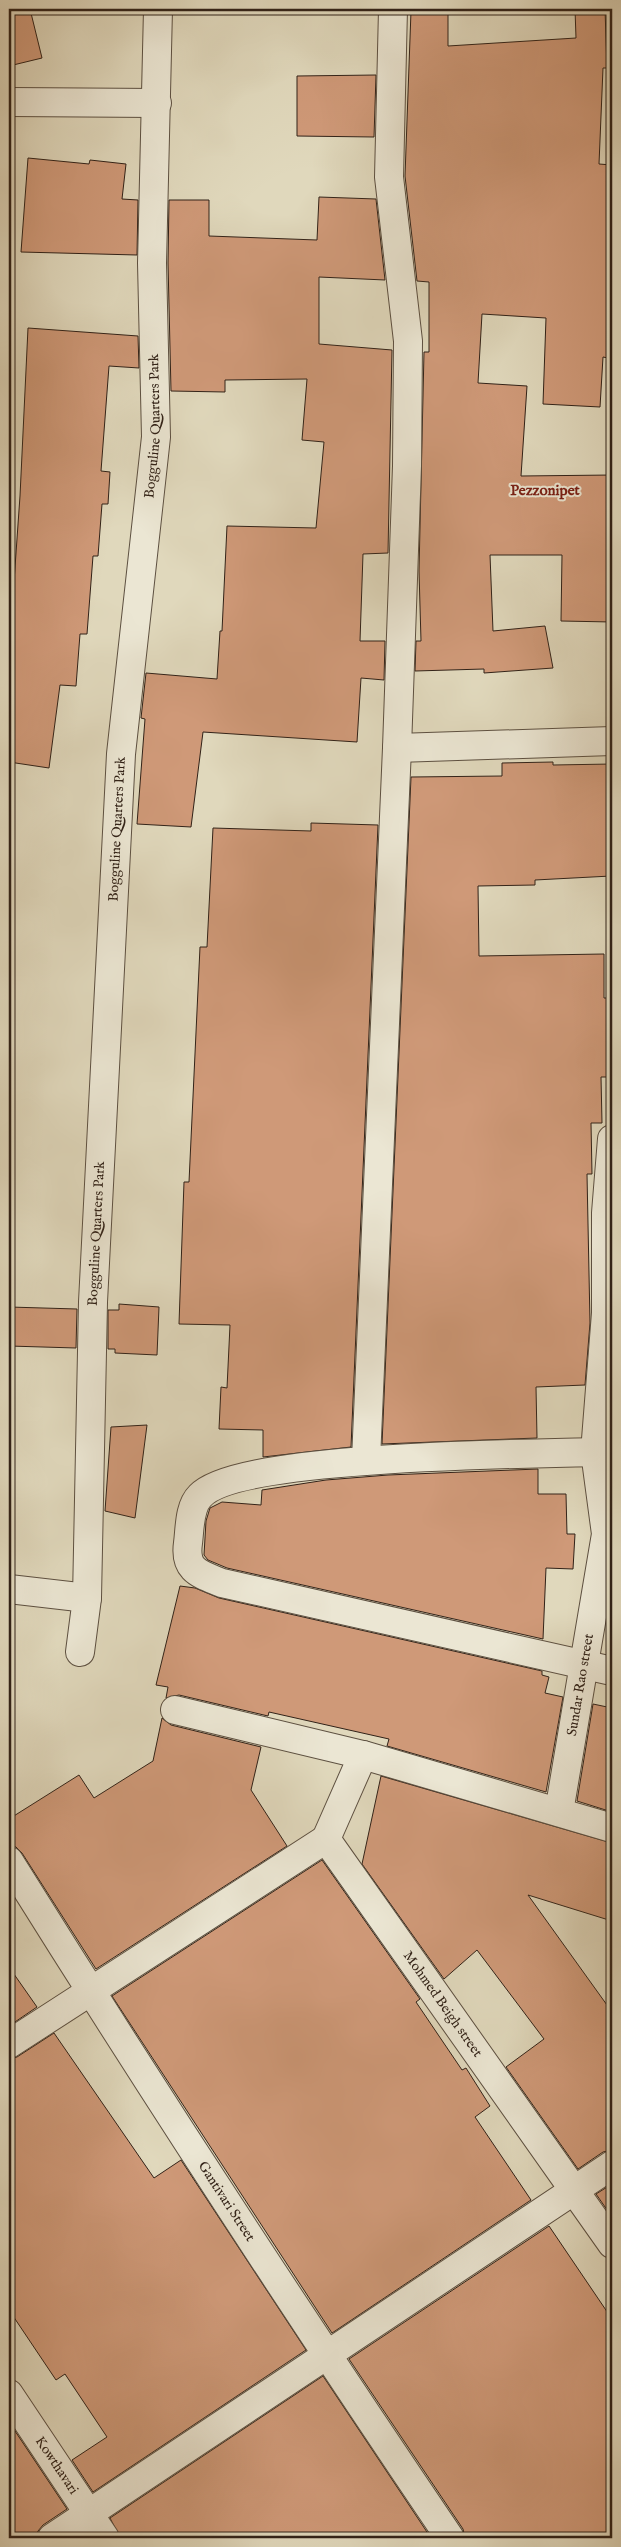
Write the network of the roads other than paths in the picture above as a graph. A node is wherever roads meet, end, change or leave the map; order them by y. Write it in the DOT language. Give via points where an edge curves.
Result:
graph roads {
  1 [pos="158,9"];
  2 [pos="393,9"];
  3 [pos="9,102"];
  4 [pos="157,103"];
  5 [pos="612,741"];
  6 [pos="397,748"];
  7 [pos="612,1139"];
  8 [pos="604,1453"];
  9 [pos="366,1460"];
  10 [pos="609,1535"];
  11 [pos="9,1589"];
  12 [pos="87,1598"];
  13 [pos="80,1652"];
  14 [pos="586,1665"];
  15 [pos="612,1671"];
  16 [pos="175,1710"];
  17 [pos="363,1755"];
  18 [pos="559,1812"];
  19 [pos="612,1828"];
  20 [pos="326,1839"];
  21 [pos="9,1861"];
  22 [pos="90,1991"];
  23 [pos="9,2044"];
  24 [pos="612,2165"];
  25 [pos="575,2189"];
  26 [pos="612,2244"];
  27 [pos="327,2357"];
  28 [pos="9,2394"];
  29 [pos="89,2514"];
  30 [pos="52,2538"];
  31 [pos="105,2538"];
  32 [pos="450,2538"];
  1 -- 4 [label="street, Bogguline Quarters Park"];
  2 -- 6 [label="street" via="389,176 408,340"];
  3 -- 4 [label="street"];
  4 -- 12 [label="street, Bogguline Quarters Park" via="152,263 156,437 121,754 93,1302"];
  5 -- 6 [label="street"];
  6 -- 9 [label="street"];
  7 -- 8 [label="street, Sundar Rao street" via="606,1212"];
  8 -- 9 [label="street"];
  8 -- 10 [label="street, Sundar Rao street"];
  9 -- 14 [label="street" via="246,1476 215,1485 200,1496 193,1509 186,1554 191,1567 222,1583"];
  10 -- 14 [label="street, Sundar Rao street"];
  11 -- 12 [label="street"];
  12 -- 13 [label="street, Bogguline Quarters Park"];
  14 -- 15 [label="street"];
  14 -- 18 [label="street, Sundar Rao street"];
  16 -- 17 [label="street"];
  17 -- 18 [label="street"];
  17 -- 20 [label="street"];
  18 -- 19 [label="street"];
  20 -- 22 [label="street"];
  20 -- 25 [label="street, Mohmed Beigh street"];
  21 -- 22 [label="street, Gantivari Street"];
  22 -- 23 [label="street"];
  22 -- 27 [label="street, Gantivari Street"];
  24 -- 25 [label="street"];
  25 -- 26 [label="street, Mohmed Beigh street"];
  25 -- 27 [label="street"];
  27 -- 29 [label="street"];
  27 -- 32 [label="street, Gantivari Street"];
  28 -- 29 [label="street, Kowthavari"];
  29 -- 30 [label="street"];
  29 -- 31 [label="street, Kowthavari"];
}
